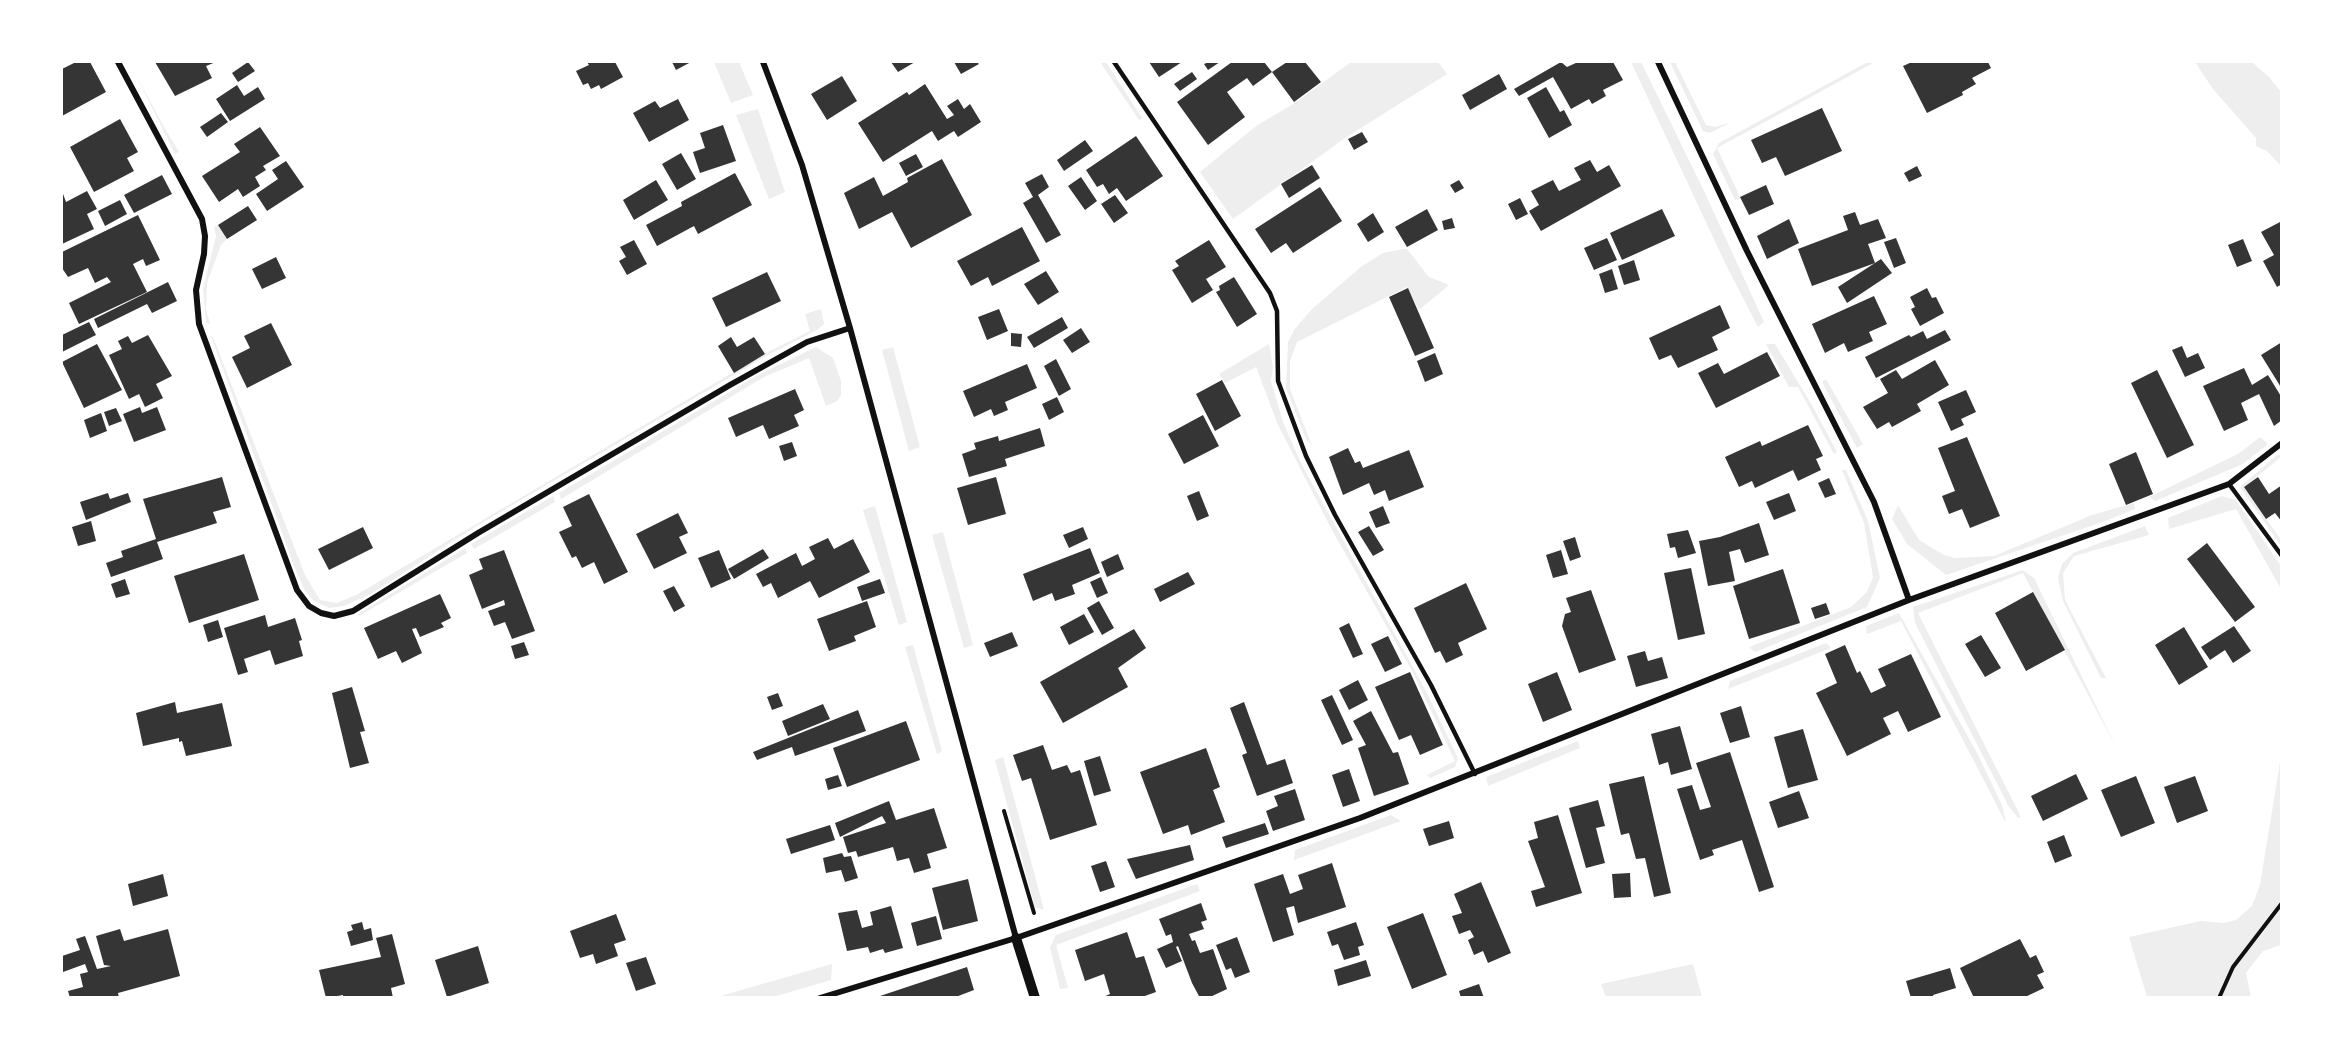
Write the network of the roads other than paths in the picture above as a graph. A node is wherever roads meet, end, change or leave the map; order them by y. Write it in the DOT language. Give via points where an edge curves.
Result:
graph roads {
  1 [pos="118,62"];
  2 [pos="763,62"];
  3 [pos="1114,62"];
  4 [pos="1658,62"];
  5 [pos="850,328"];
  6 [pos="2282,443"];
  7 [pos="2229,484"];
  8 [pos="2282,556"];
  9 [pos="1909,600"];
  10 [pos="1475,774"];
  11 [pos="1016,938"];
  12 [pos="820,998"];
  13 [pos="1035,998"];
  1 -- 5 [label="street" via="202,219 204,254 196,290 199,324 297,590 309,606 321,613 334,616 352,611 730,385 807,342"];
  2 -- 5 [label="street" via="802,165"];
  3 -- 10 [label="lane" via="1270,293 1278,311 1278,381 1306,456"];
  4 -- 9 [label="street" via="1751,261 1874,502"];
  5 -- 11 [label="street"];
  6 -- 7 [label="street"];
  7 -- 8 [label="lane"];
  7 -- 9 [label="street"];
  9 -- 10 [label="street"];
  10 -- 11 [label="street"];
  11 -- 12 [label="street"];
  11 -- 13 [label="street"];
}
